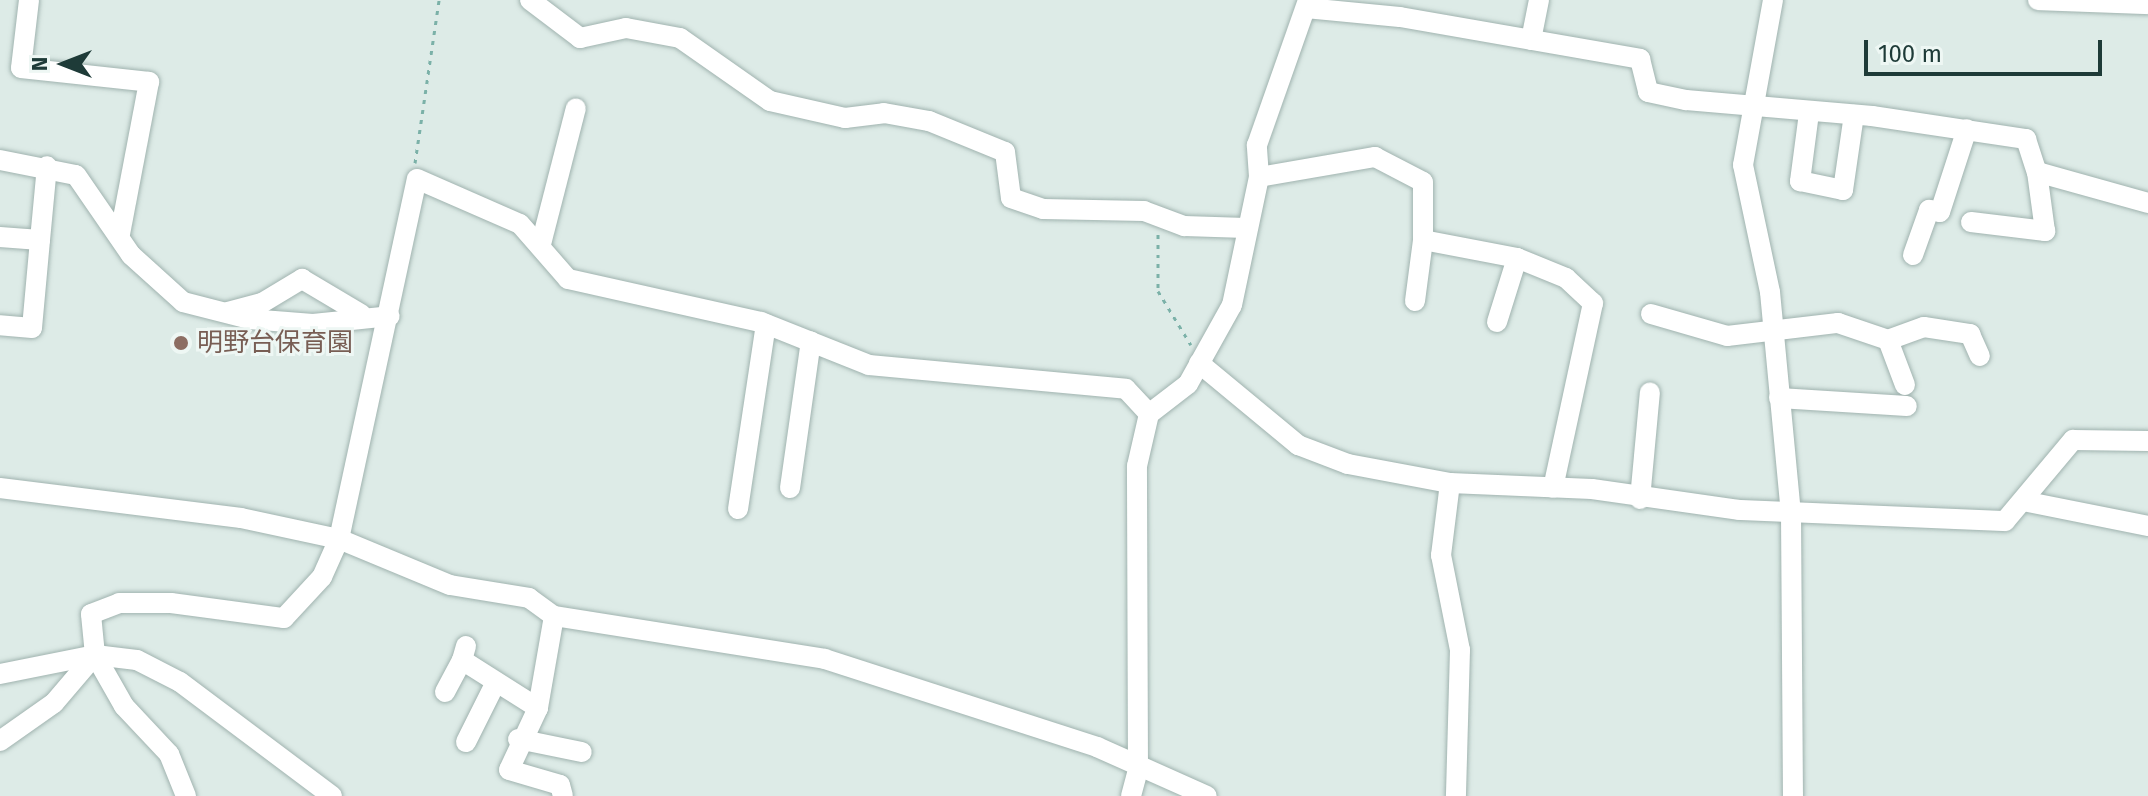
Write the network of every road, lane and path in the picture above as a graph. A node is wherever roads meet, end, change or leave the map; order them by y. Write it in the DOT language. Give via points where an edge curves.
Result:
graph roads {
  1 [pos="29,0"];
  2 [pos="439,0"];
  3 [pos="530,0"];
  4 [pos="1539,0"];
  5 [pos="1773,0"];
  6 [pos="2038,0"];
  7 [pos="1307,4"];
  8 [pos="2148,4"];
  9 [pos="1531,40"];
  10 [pos="576,108"];
  11 [pos="1748,109"];
  12 [pos="1809,113"];
  13 [pos="1854,115"];
  14 [pos="1967,129"];
  15 [pos="0,160"];
  16 [pos="47,166"];
  17 [pos="2037,172"];
  18 [pos="1259,177"];
  19 [pos="417,179"];
  20 [pos="2148,203"];
  21 [pos="1154,214"];
  22 [pos="1971,222"];
  23 [pos="1246,228"];
  24 [pos="120,234"];
  25 [pos="0,237"];
  26 [pos="40,240"];
  27 [pos="1423,240"];
  28 [pos="541,244"];
  29 [pos="1913,255"];
  30 [pos="1517,258"];
  31 [pos="1415,301"];
  32 [pos="225,313"];
  33 [pos="361,314"];
  34 [pos="1651,314"];
  35 [pos="390,316"];
  36 [pos="1497,322"];
  37 [pos="766,324"];
  38 [pos="0,325"];
  39 [pos="1771,328"];
  40 [pos="1888,340"];
  41 [pos="811,341"];
  42 [pos="1980,356"];
  43 [pos="1199,363"];
  44 [pos="1905,385"];
  45 [pos="1650,392"];
  46 [pos="1779,398"];
  47 [pos="1907,406"];
  48 [pos="1149,414"];
  49 [pos="2148,441"];
  50 [pos="1450,483"];
  51 [pos="0,488"];
  52 [pos="790,488"];
  53 [pos="1553,488"];
  54 [pos="1640,499"];
  55 [pos="2023,501"];
  56 [pos="738,509"];
  57 [pos="1791,514"];
  58 [pos="2148,526"];
  59 [pos="339,539"];
  60 [pos="554,616"];
  61 [pos="95,655"];
  62 [pos="0,674"];
  63 [pos="496,682"];
  64 [pos="445,692"];
  65 [pos="538,708"];
  66 [pos="518,739"];
  67 [pos="0,741"];
  68 [pos="466,742"];
  69 [pos="582,752"];
  70 [pos="1138,769"];
  71 [pos="186,796"];
  72 [pos="332,796"];
  73 [pos="563,796"];
  74 [pos="1131,796"];
  75 [pos="1207,796"];
  76 [pos="1456,796"];
  77 [pos="1793,796"];
  1 -- 24 [label="street" via="21,68 149,82"];
  2 -- 19 [label="path"];
  3 -- 21 [label="street" via="580,38 626,28 680,38 770,101 845,118 884,113 929,121 1005,152 1011,198 1043,209"];
  4 -- 9 [label="street"];
  5 -- 11 [label="street"];
  6 -- 8 [label="street"];
  7 -- 9 [label="street"];
  7 -- 18 [label="street" via="1257,145"];
  9 -- 11 [label="street" via="1640,59 1648,92"];
  10 -- 28 [label="street"];
  11 -- 12 [label="street"];
  11 -- 39 [label="street" via="1743,165"];
  12 -- 13 [label="street"];
  12 -- 13 [label="street" via="1800,181 1843,190"];
  13 -- 14 [label="street"];
  14 -- 17 [label="street" via="2026,139"];
  14 -- 29 [label="street" via="1940,212 1929,210"];
  15 -- 16 [label="street"];
  16 -- 24 [label="street" via="76,175"];
  16 -- 26 [label="street"];
  17 -- 20 [label="street"];
  17 -- 22 [label="street" via="2045,231"];
  18 -- 23 [label="street"];
  18 -- 27 [label="street" via="1375,157 1423,182"];
  19 -- 28 [label="street" via="520,224"];
  19 -- 35 [label="street"];
  21 -- 23 [label="street" via="1184,226"];
  21 -- 43 [label="path" via="1158,291"];
  23 -- 43 [label="street" via="1232,305"];
  24 -- 32 [label="street" via="148,275 183,302"];
  25 -- 26 [label="street"];
  26 -- 38 [label="street" via="32,328"];
  27 -- 30 [label="street"];
  27 -- 31 [label="street"];
  28 -- 37 [label="street" via="568,279"];
  30 -- 36 [label="street"];
  30 -- 53 [label="street" via="1566,278 1593,303"];
  32 -- 33 [label="street" via="313,324"];
  32 -- 33 [label="street" via="262,303 302,279"];
  33 -- 35 [label="street"];
  34 -- 39 [label="street" via="1727,336"];
  35 -- 59 [label="street"];
  37 -- 41 [label="street"];
  37 -- 56 [label="street"];
  39 -- 40 [label="street" via="1838,323"];
  39 -- 46 [label="street"];
  40 -- 42 [label="street" via="1924,327 1970,334"];
  40 -- 44 [label="street"];
  41 -- 48 [label="street" via="869,365 1126,389"];
  41 -- 52 [label="street"];
  43 -- 48 [label="street" via="1188,384"];
  43 -- 50 [label="street" via="1298,445 1348,464"];
  45 -- 54 [label="street"];
  46 -- 47 [label="street"];
  46 -- 57 [label="street"];
  48 -- 70 [label="street" via="1133,534"];
  49 -- 55 [label="street" via="2073,440"];
  50 -- 53 [label="street"];
  50 -- 76 [label="street" via="1441,555 1460,650"];
  51 -- 59 [label="street" via="241,518"];
  53 -- 54 [label="street"];
  54 -- 57 [label="street"];
  55 -- 57 [label="street" via="2005,521"];
  55 -- 58 [label="street"];
  57 -- 77 [label="street"];
  59 -- 60 [label="street" via="402,570 529,598"];
  59 -- 61 [label="street" via="322,577 284,618 171,603 103,606 91,614"];
  60 -- 65 [label="street"];
  60 -- 70 [label="street" via="825,659 1035,725"];
  61 -- 62 [label="street"];
  61 -- 67 [label="street" via="54,703"];
  61 -- 71 [label="street" via="124,706 169,754"];
  61 -- 72 [label="street" via="137,660 180,682"];
  63 -- 64 [label="street" via="464,653"];
  63 -- 65 [label="street"];
  63 -- 68 [label="street"];
  65 -- 66 [label="street"];
  66 -- 69 [label="street"];
  66 -- 73 [label="street" via="509,770 560,785"];
  70 -- 74 [label="street"];
  70 -- 75 [label="street"];
}
